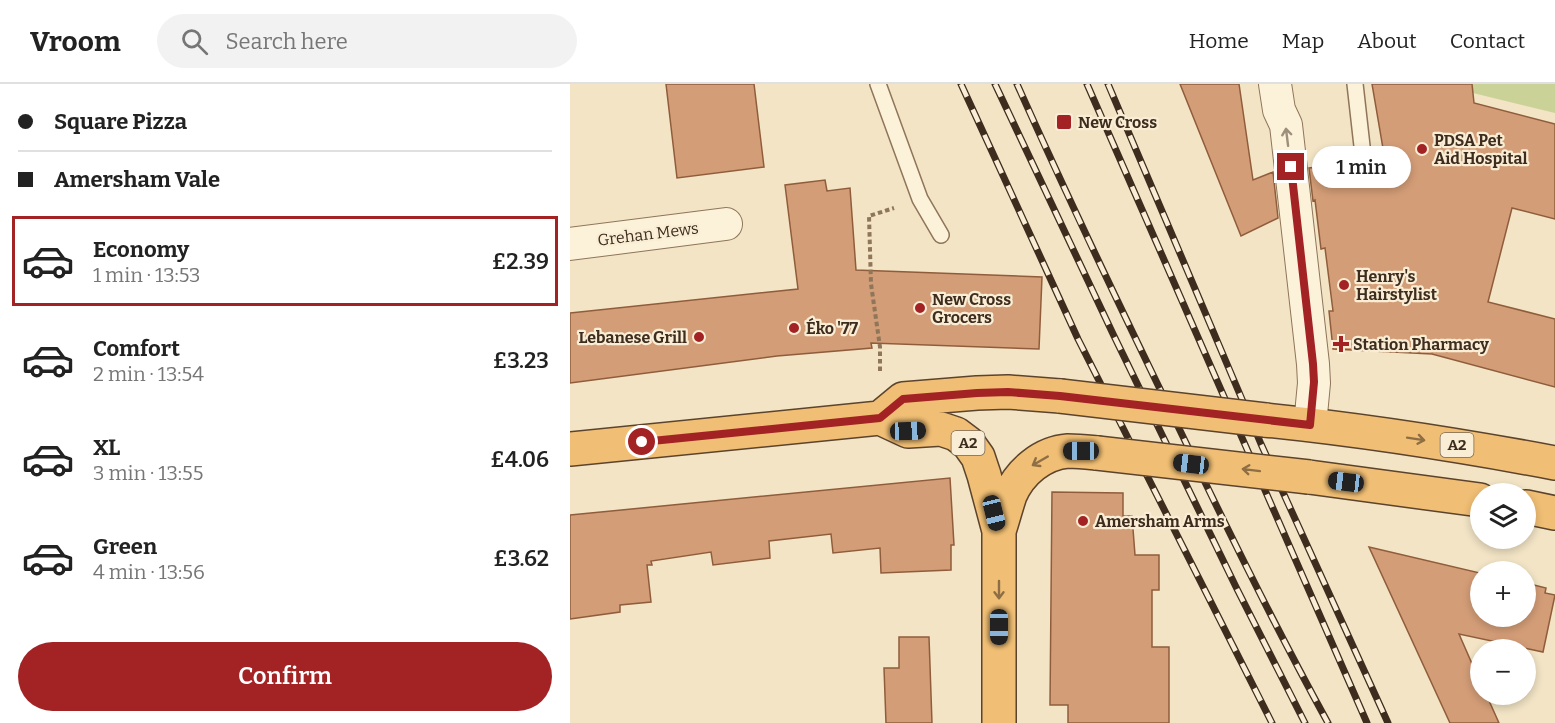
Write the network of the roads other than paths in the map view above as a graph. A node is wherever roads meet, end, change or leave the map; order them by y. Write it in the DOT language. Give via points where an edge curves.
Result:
graph roads {
  1 [pos="878,84"];
  2 [pos="1275,84"];
  3 [pos="1355,84"];
  4 [pos="1362,146"];
  5 [pos="726,224"];
  6 [pos="941,235"];
  7 [pos="570,244"];
  8 [pos="880,418"];
  9 [pos="1299,424"];
  10 [pos="570,449"];
  11 [pos="1555,463"];
  12 [pos="1470,499"];
  13 [pos="1536,509"];
  14 [pos="1555,513"];
  15 [pos="999,531"];
  16 [pos="999,723"];
  1 -- 6 [label="lane" via="920,199"];
  9 -- 2 [label="street, one-way" via="1313,389 1313,364 1286,125"];
  3 -- 4 [label="lane"];
  5 -- 7 [label="street, Grehan Mews"];
  8 -- 9 [label="highway, A2, bridge" via="903,399 997,392"];
  8 -- 10 [label="highway"];
  8 -- 15 [label="highway, A2" via="908,431 941,429 968,443 978,457"];
  9 -- 11 [label="highway, A2, one-way"];
  12 -- 15 [label="highway, A2, one-way, bridge" via="1065,451 1034,464 1020,477"];
  13 -- 14 [label="highway"];
  15 -- 16 [label="highway, A2, one-way"];
}
